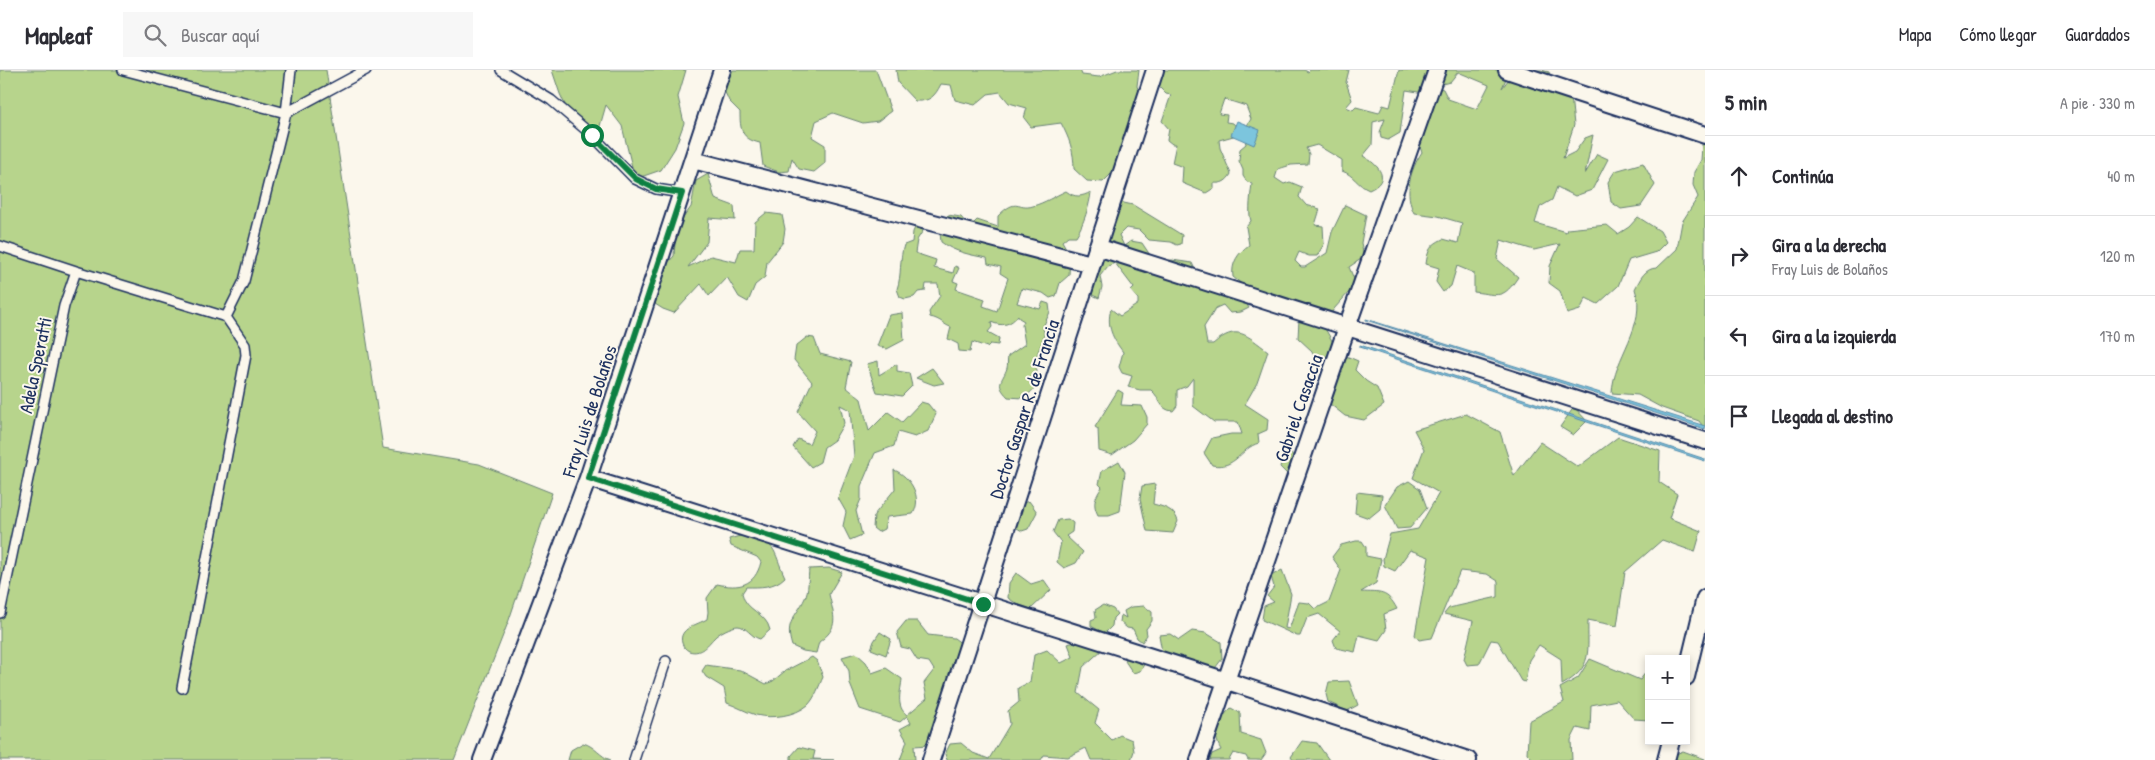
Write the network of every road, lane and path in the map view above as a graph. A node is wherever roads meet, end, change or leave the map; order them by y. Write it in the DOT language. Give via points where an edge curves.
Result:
graph roads {
  1 [pos="123,70"];
  2 [pos="291,70"];
  3 [pos="366,70"];
  4 [pos="501,70"];
  5 [pos="722,70"];
  6 [pos="1155,70"];
  7 [pos="1437,70"];
  8 [pos="1507,70"];
  9 [pos="286,113"];
  10 [pos="1705,136"];
  11 [pos="693,160"];
  12 [pos="682,193"];
  13 [pos="0,246"];
  14 [pos="1097,247"];
  15 [pos="1090,264"];
  16 [pos="76,272"];
  17 [pos="226,317"];
  18 [pos="1347,327"];
  19 [pos="1705,441"];
  20 [pos="588,478"];
  21 [pos="1705,598"];
  22 [pos="983,604"];
  23 [pos="0,613"];
  24 [pos="1700,645"];
  25 [pos="666,661"];
  26 [pos="1690,668"];
  27 [pos="1227,680"];
  28 [pos="182,688"];
  29 [pos="1670,745"];
  30 [pos="482,760"];
  31 [pos="634,760"];
  32 [pos="930,760"];
  33 [pos="1199,760"];
  34 [pos="1468,760"];
  35 [pos="1666,760"];
  1 -- 9 [label="lane"];
  2 -- 9 [label="lane"];
  3 -- 9 [label="lane"];
  4 -- 12 [label="lane" via="551,100 636,179 656,189"];
  5 -- 11 [label="street, Fray Luis de Bolaños"];
  6 -- 14 [label="street, Doctor Gaspar R. de Francia"];
  7 -- 18 [label="street, Gabriel Casaccia"];
  8 -- 10 [label="street"];
  9 -- 17 [label="lane" via="244,281"];
  11 -- 12 [label="street, Fray Luis de Bolaños"];
  11 -- 15 [label="street"];
  12 -- 20 [label="street, Fray Luis de Bolaños"];
  13 -- 16 [label="lane"];
  14 -- 15 [label="street, Doctor Gaspar R. de Francia"];
  14 -- 18 [label="street"];
  15 -- 22 [label="street, Doctor Gaspar R. de Francia"];
  16 -- 17 [label="lane"];
  16 -- 23 [label="lane, Adela Speratti" via="64,306"];
  17 -- 28 [label="lane" via="245,345 246,355"];
  18 -- 19 [label="street"];
  18 -- 27 [label="street, Gabriel Casaccia"];
  20 -- 22 [label="street"];
  20 -- 30 [label="street, Fray Luis de Bolaños"];
  21 -- 24 [label="street"];
  22 -- 27 [label="street"];
  22 -- 32 [label="street, Doctor Gaspar R. de Francia"];
  24 -- 26 [label="street"];
  25 -- 31 [label="lane"];
  27 -- 33 [label="street, Gabriel Casaccia"];
  27 -- 34 [label="street"];
  29 -- 35 [label="street"];
}
